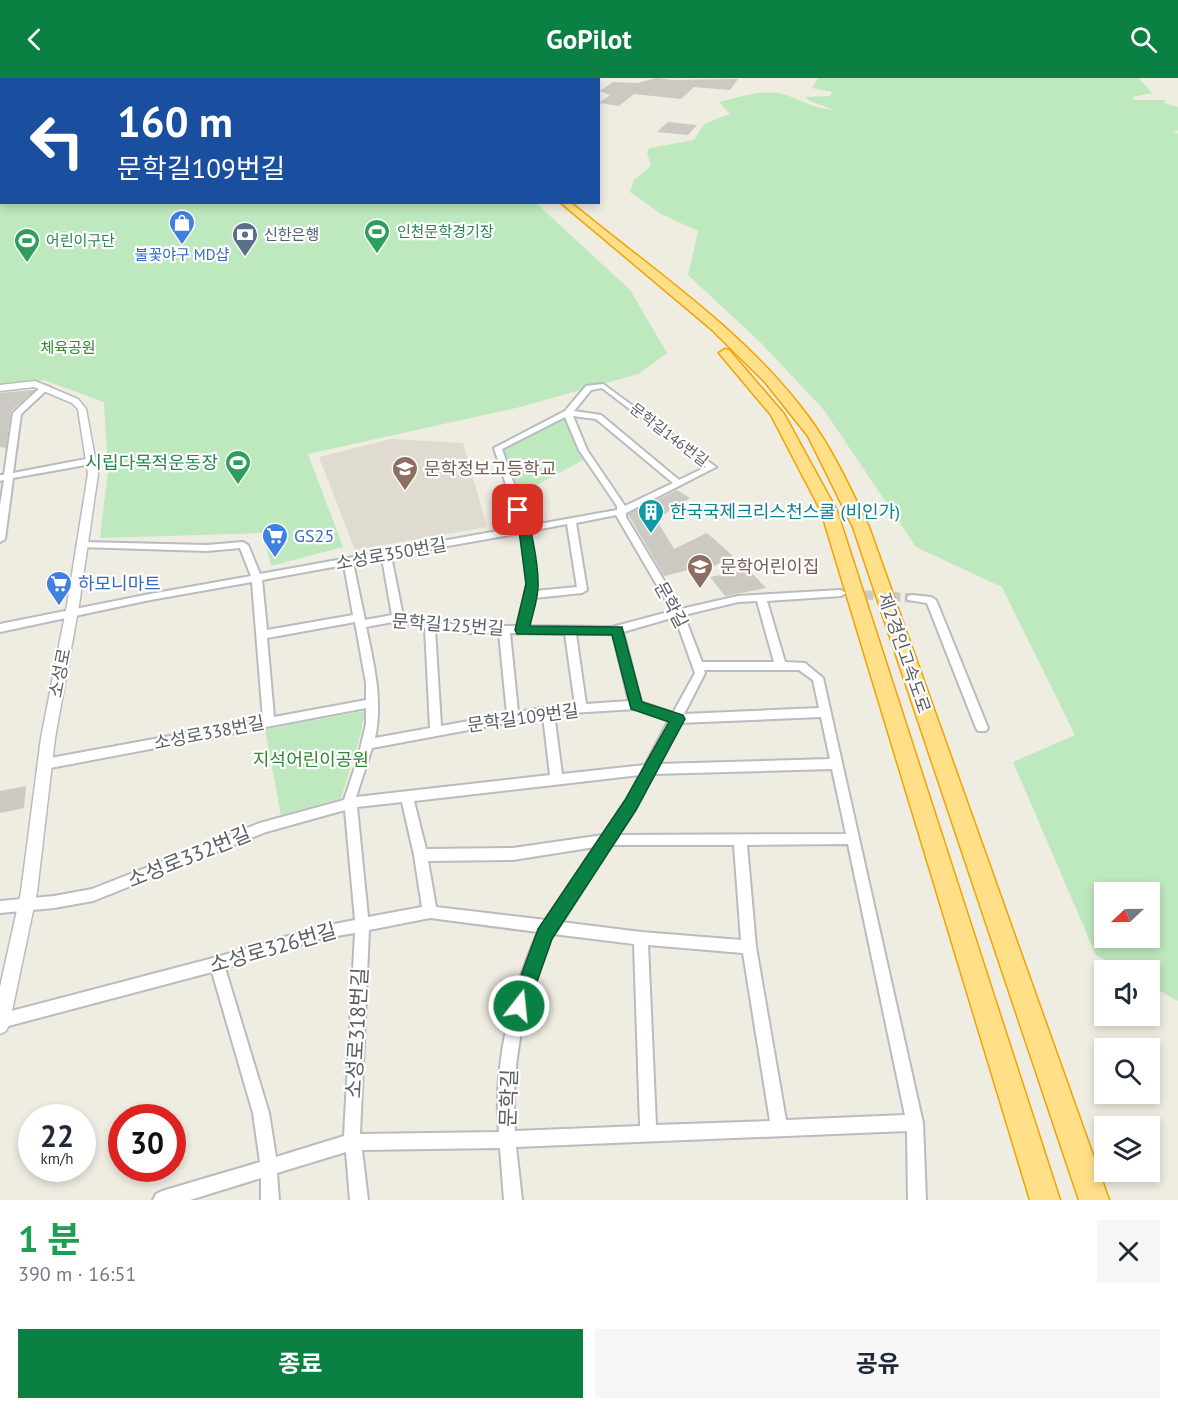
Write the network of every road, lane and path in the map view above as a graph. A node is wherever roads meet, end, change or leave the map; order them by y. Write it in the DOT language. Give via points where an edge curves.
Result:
graph roads {
  1 [pos="550,204"];
  2 [pos="566,204"];
  3 [pos="46,387"];
  4 [pos="0,388"];
  5 [pos="568,413"];
  6 [pos="91,461"];
  7 [pos="4,477"];
  8 [pos="678,483"];
  9 [pos="620,512"];
  10 [pos="571,521"];
  11 [pos="525,530"];
  12 [pos="0,540"];
  13 [pos="82,545"];
  14 [pos="386,555"];
  15 [pos="348,562"];
  16 [pos="257,578"];
  17 [pos="841,593"];
  18 [pos="531,595"];
  19 [pos="761,598"];
  20 [pos="912,598"];
  21 [pos="71,612"];
  22 [pos="677,613"];
  23 [pos="398,618"];
  24 [pos="360,621"];
  25 [pos="430,625"];
  26 [pos="0,628"];
  27 [pos="504,630"];
  28 [pos="522,630"];
  29 [pos="617,630"];
  30 [pos="570,632"];
  31 [pos="261,635"];
  32 [pos="780,664"];
  33 [pos="699,666"];
  34 [pos="373,703"];
  35 [pos="636,705"];
  36 [pos="581,708"];
  37 [pos="548,711"];
  38 [pos="826,712"];
  39 [pos="513,717"];
  40 [pos="678,719"];
  41 [pos="269,722"];
  42 [pos="982,728"];
  43 [pos="436,731"];
  44 [pos="367,744"];
  45 [pos="45,764"];
  46 [pos="837,764"];
  47 [pos="650,769"];
  48 [pos="557,779"];
  49 [pos="406,796"];
  50 [pos="351,803"];
  51 [pos="853,839"];
  52 [pos="607,840"];
  53 [pos="740,840"];
  54 [pos="421,855"];
  55 [pos="26,905"];
  56 [pos="0,907"];
  57 [pos="430,912"];
  58 [pos="362,924"];
  59 [pos="549,928"];
  60 [pos="641,938"];
  61 [pos="749,947"];
  62 [pos="217,964"];
  63 [pos="1,1021"];
  64 [pos="0,1025"];
  65 [pos="915,1124"];
  66 [pos="778,1129"];
  67 [pos="648,1134"];
  68 [pos="507,1139"];
  69 [pos="353,1142"];
  70 [pos="268,1168"];
  71 [pos="162,1200"];
  72 [pos="270,1200"];
  73 [pos="359,1200"];
  74 [pos="513,1200"];
  75 [pos="918,1200"];
  76 [pos="1045,1200"];
  77 [pos="1094,1200"];
  1 -- 76 [label="highway, 제2경인고속도로" via="688,320 755,385 777,414 829,511"];
  2 -- 77 [label="highway, 제2경인고속도로" via="689,305 771,382 807,425 837,475 861,527"];
  3 -- 4 [label="street, 소성로" via="27,384"];
  3 -- 6 [label="street, 소성로" via="75,400 82,410"];
  3 -- 7 [label="street" via="17,413"];
  5 -- 8 [label="street" via="598,417"];
  5 -- 8 [label="street, 문학길146번길" via="589,388 603,386 712,467"];
  5 -- 9 [label="street, 문학길" via="583,446 621,506"];
  5 -- 11 [label="street" via="498,448"];
  6 -- 7 [label="street"];
  6 -- 13 [label="street, 소성로" via="93,474"];
  7 -- 12 [label="street"];
  8 -- 9 [label="street, 문학길146번길"];
  9 -- 10 [label="street, 소성로350번길"];
  9 -- 22 [label="street, 문학길"];
  10 -- 11 [label="street, 소성로350번길"];
  10 -- 18 [label="street" via="582,590"];
  11 -- 14 [label="street, 소성로350번길"];
  11 -- 18 [label="street"];
  13 -- 16 [label="street" via="207,548 243,544"];
  13 -- 21 [label="street, 소성로"];
  14 -- 15 [label="street, 소성로350번길"];
  14 -- 23 [label="street"];
  15 -- 16 [label="street, 소성로350번길"];
  15 -- 24 [label="street"];
  16 -- 21 [label="street, 소성로350번길"];
  16 -- 31 [label="street"];
  17 -- 19 [label="street, 문학길125번길"];
  18 -- 28 [label="street"];
  19 -- 22 [label="street, 문학길125번길" via="738,599"];
  19 -- 32 [label="street"];
  20 -- 42 [label="street" via="931,600"];
  21 -- 26 [label="street, 소성로350번길"];
  21 -- 45 [label="street, 소성로"];
  22 -- 29 [label="street, 문학길125번길"];
  22 -- 33 [label="street, 문학길"];
  23 -- 24 [label="street, 문학길125번길"];
  23 -- 25 [label="street, 문학길125번길"];
  24 -- 31 [label="street, 문학길125번길"];
  24 -- 34 [label="street"];
  25 -- 27 [label="street, 문학길125번길"];
  25 -- 43 [label="street"];
  27 -- 28 [label="street, 문학길125번길"];
  27 -- 39 [label="street"];
  28 -- 30 [label="street, 문학길125번길"];
  29 -- 30 [label="street, 문학길125번길"];
  29 -- 35 [label="street"];
  30 -- 36 [label="street"];
  31 -- 41 [label="street"];
  32 -- 33 [label="street"];
  32 -- 38 [label="street" via="801,666 818,678"];
  33 -- 40 [label="street, 문학길" via="700,673"];
  34 -- 41 [label="street, 소성로338번길"];
  34 -- 44 [label="street"];
  35 -- 36 [label="street, 문학길109번길"];
  35 -- 40 [label="street, 문학길109번길"];
  36 -- 37 [label="street, 문학길109번길"];
  37 -- 39 [label="street, 문학길109번길"];
  37 -- 48 [label="street"];
  38 -- 40 [label="street"];
  38 -- 46 [label="street"];
  39 -- 43 [label="street, 문학길109번길"];
  40 -- 47 [label="street, 문학길"];
  41 -- 45 [label="street, 소성로338번길"];
  43 -- 44 [label="street, 문학길109번길"];
  44 -- 50 [label="street"];
  45 -- 55 [label="street, 소성로"];
  46 -- 47 [label="street, 소성로332번길"];
  46 -- 51 [label="street"];
  47 -- 48 [label="street, 소성로332번길"];
  47 -- 52 [label="street, 문학길"];
  48 -- 49 [label="street, 소성로332번길"];
  49 -- 50 [label="street, 소성로332번길"];
  49 -- 54 [label="street"];
  50 -- 55 [label="street, 소성로332번길" via="264,827 93,895"];
  50 -- 58 [label="street"];
  51 -- 53 [label="street"];
  51 -- 65 [label="street"];
  52 -- 53 [label="street"];
  52 -- 54 [label="street" via="513,854"];
  52 -- 59 [label="street, 문학길"];
  53 -- 61 [label="street"];
  54 -- 57 [label="street"];
  55 -- 56 [label="street, 소성로332번길"];
  55 -- 63 [label="street, 소성로"];
  57 -- 58 [label="street, 소성로326번길"];
  57 -- 59 [label="street, 소성로326번길"];
  58 -- 62 [label="street, 소성로326번길"];
  58 -- 69 [label="street, 소성로318번길"];
  59 -- 60 [label="street, 소성로326번길"];
  59 -- 68 [label="street, 문학길" via="519,1006 507,1074"];
  60 -- 61 [label="street, 소성로326번길"];
  60 -- 67 [label="street"];
  61 -- 66 [label="street"];
  62 -- 63 [label="street, 소성로326번길"];
  62 -- 70 [label="street" via="261,1113"];
  63 -- 64 [label="street, 소성로"];
  65 -- 66 [label="street"];
  65 -- 75 [label="street"];
  66 -- 67 [label="street"];
  67 -- 68 [label="street"];
  68 -- 69 [label="street"];
  68 -- 74 [label="street, 문학길"];
  69 -- 70 [label="street"];
  69 -- 73 [label="street, 소성로318번길"];
  70 -- 71 [label="street"];
  70 -- 72 [label="street"];
}
